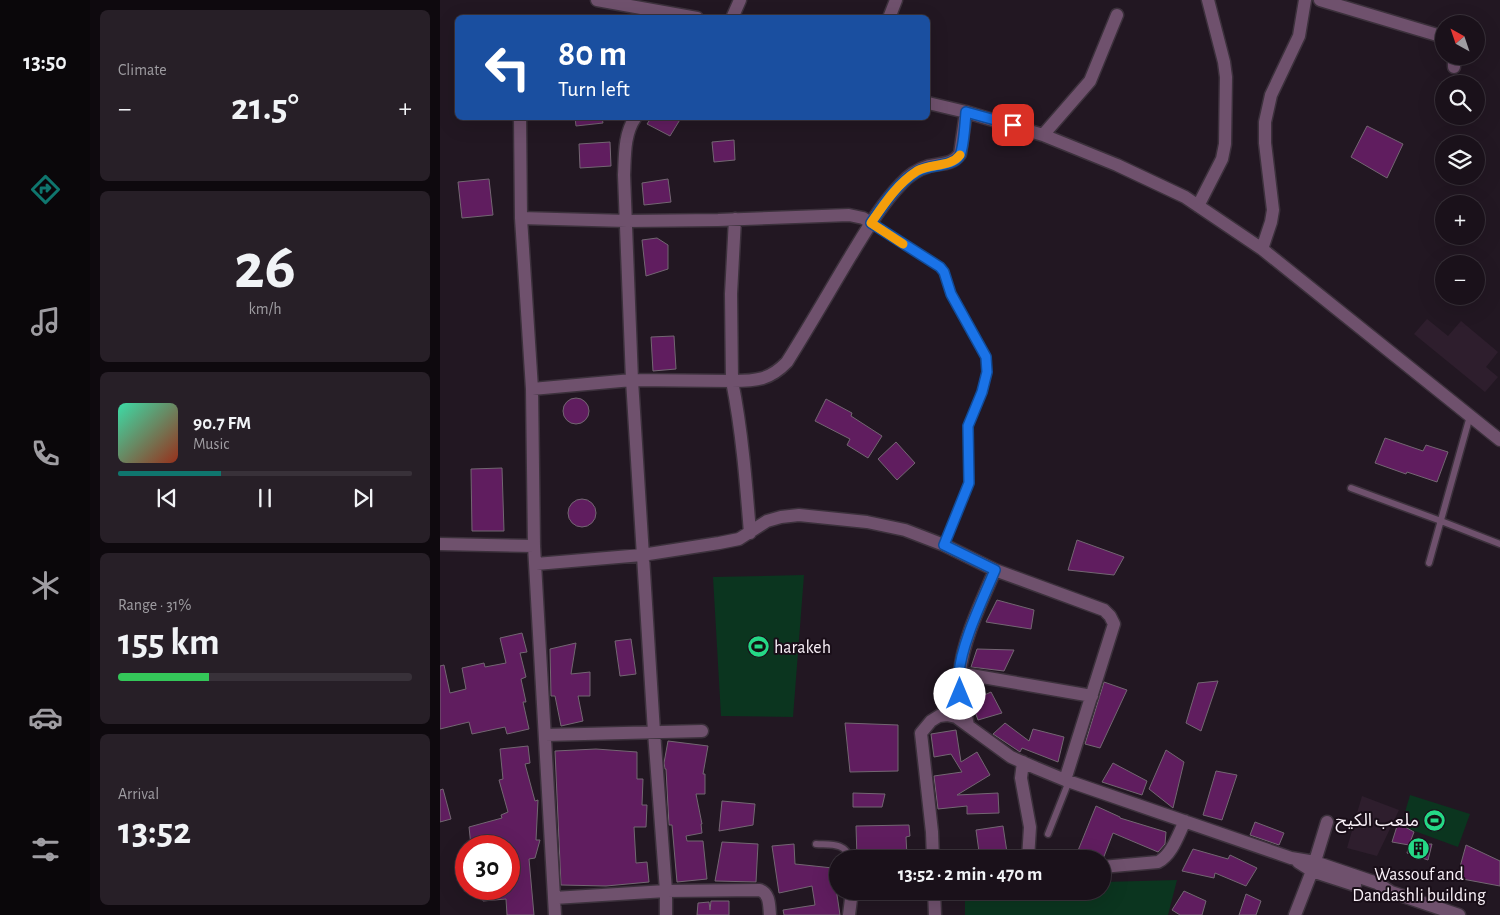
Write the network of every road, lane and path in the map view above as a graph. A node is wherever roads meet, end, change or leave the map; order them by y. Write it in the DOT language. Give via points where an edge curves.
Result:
graph roads {
  1 [pos="597,0"];
  2 [pos="740,0"];
  3 [pos="896,0"];
  4 [pos="1208,0"];
  5 [pos="1305,0"];
  6 [pos="1320,0"];
  7 [pos="680,15"];
  8 [pos="731,15"];
  9 [pos="890,15"];
  10 [pos="1116,15"];
  11 [pos="1435,34"];
  12 [pos="930,103"];
  13 [pos="966,112"];
  14 [pos="520,120"];
  15 [pos="634,120"];
  16 [pos="1043,135"];
  17 [pos="1198,206"];
  18 [pos="522,218"];
  19 [pos="735,219"];
  20 [pos="626,221"];
  21 [pos="871,223"];
  22 [pos="1262,248"];
  23 [pos="632,380"];
  24 [pos="732,381"];
  25 [pos="532,389"];
  26 [pos="1470,415"];
  27 [pos="1500,440"];
  28 [pos="1351,488"];
  29 [pos="1440,521"];
  30 [pos="750,533"];
  31 [pos="440,544"];
  32 [pos="1500,544"];
  33 [pos="944,545"];
  34 [pos="534,546"];
  35 [pos="642,555"];
  36 [pos="1429,562"];
  37 [pos="536,564"];
  38 [pos="995,570"];
  39 [pos="959,673"];
  40 [pos="1092,696"];
  41 [pos="968,725"];
  42 [pos="702,731"];
  43 [pos="654,732"];
  44 [pos="544,734"];
  45 [pos="1023,762"];
  46 [pos="1067,781"];
  47 [pos="1185,821"];
  48 [pos="1327,822"];
  49 [pos="1048,834"];
  50 [pos="816,844"];
  51 [pos="846,850"];
  52 [pos="933,850"];
  53 [pos="1029,850"];
  54 [pos="1111,865"];
  55 [pos="1313,867"];
  56 [pos="666,892"];
  57 [pos="554,898"];
  58 [pos="851,900"];
  59 [pos="934,900"];
  60 [pos="555,915"];
  61 [pos="666,915"];
  62 [pos="770,915"];
  63 [pos="849,915"];
  64 [pos="935,915"];
  65 [pos="1295,915"];
  66 [pos="1460,915"];
  1 -- 7 [label="street"];
  2 -- 8 [label="street"];
  3 -- 9 [label="street"];
  4 -- 17 [label="street" via="1226,77 1225,144 1222,159"];
  5 -- 22 [label="street" via="1299,36 1271,95 1265,122 1273,210"];
  6 -- 11 [label="street"];
  10 -- 16 [label="street" via="1090,80"];
  12 -- 13 [label="street"];
  13 -- 16 [label="street"];
  13 -- 21 [label="street" via="962,148 956,160 918,170 887,199"];
  14 -- 18 [label="street"];
  15 -- 20 [label="street" via="626,143"];
  16 -- 17 [label="street" via="1148,179"];
  17 -- 22 [label="street"];
  18 -- 20 [label="street"];
  18 -- 25 [label="street"];
  19 -- 20 [label="street"];
  19 -- 21 [label="street" via="849,215"];
  19 -- 24 [label="street" via="730,294"];
  20 -- 23 [label="street"];
  21 -- 24 [label="street" via="787,362 764,378"];
  21 -- 33 [label="lane" via="940,267 986,357 987,372 982,392 968,426 969,483"];
  22 -- 26 [label="street"];
  23 -- 24 [label="street"];
  23 -- 25 [label="street"];
  23 -- 35 [label="street"];
  24 -- 30 [label="street"];
  25 -- 34 [label="street"];
  26 -- 27 [label="street"];
  26 -- 29 [label="lane"];
  28 -- 29 [label="lane"];
  29 -- 32 [label="lane"];
  29 -- 36 [label="lane"];
  30 -- 33 [label="street" via="767,521 800,516 888,526"];
  30 -- 35 [label="street" via="725,542"];
  31 -- 34 [label="street"];
  33 -- 38 [label="street"];
  34 -- 37 [label="street"];
  35 -- 37 [label="street"];
  35 -- 43 [label="street"];
  37 -- 44 [label="street"];
  38 -- 39 [label="street" via="973,622"];
  38 -- 40 [label="street" via="1104,610 1110,616 1114,624"];
  39 -- 40 [label="street"];
  39 -- 41 [label="street" via="960,694"];
  40 -- 46 [label="street"];
  41 -- 45 [label="street"];
  41 -- 52 [label="street" via="947,714 931,721 921,733"];
  42 -- 43 [label="street"];
  43 -- 44 [label="street"];
  43 -- 56 [label="street"];
  44 -- 57 [label="street"];
  45 -- 46 [label="street"];
  45 -- 53 [label="street" via="1021,778 1030,827"];
  46 -- 47 [label="street"];
  46 -- 49 [label="lane"];
  47 -- 54 [label="street" via="1162,860"];
  47 -- 55 [label="street"];
  48 -- 55 [label="street"];
  50 -- 51 [label="lane" via="842,846"];
  55 -- 65 [label="street"];
  55 -- 66 [label="street" via="1377,883 1391,892"];
  56 -- 57 [label="street"];
  56 -- 61 [label="street"];
  56 -- 62 [label="street" via="760,890 768,896"];
  57 -- 60 [label="street"];
  58 -- 63 [label="street"];
  59 -- 64 [label="street"];
}
